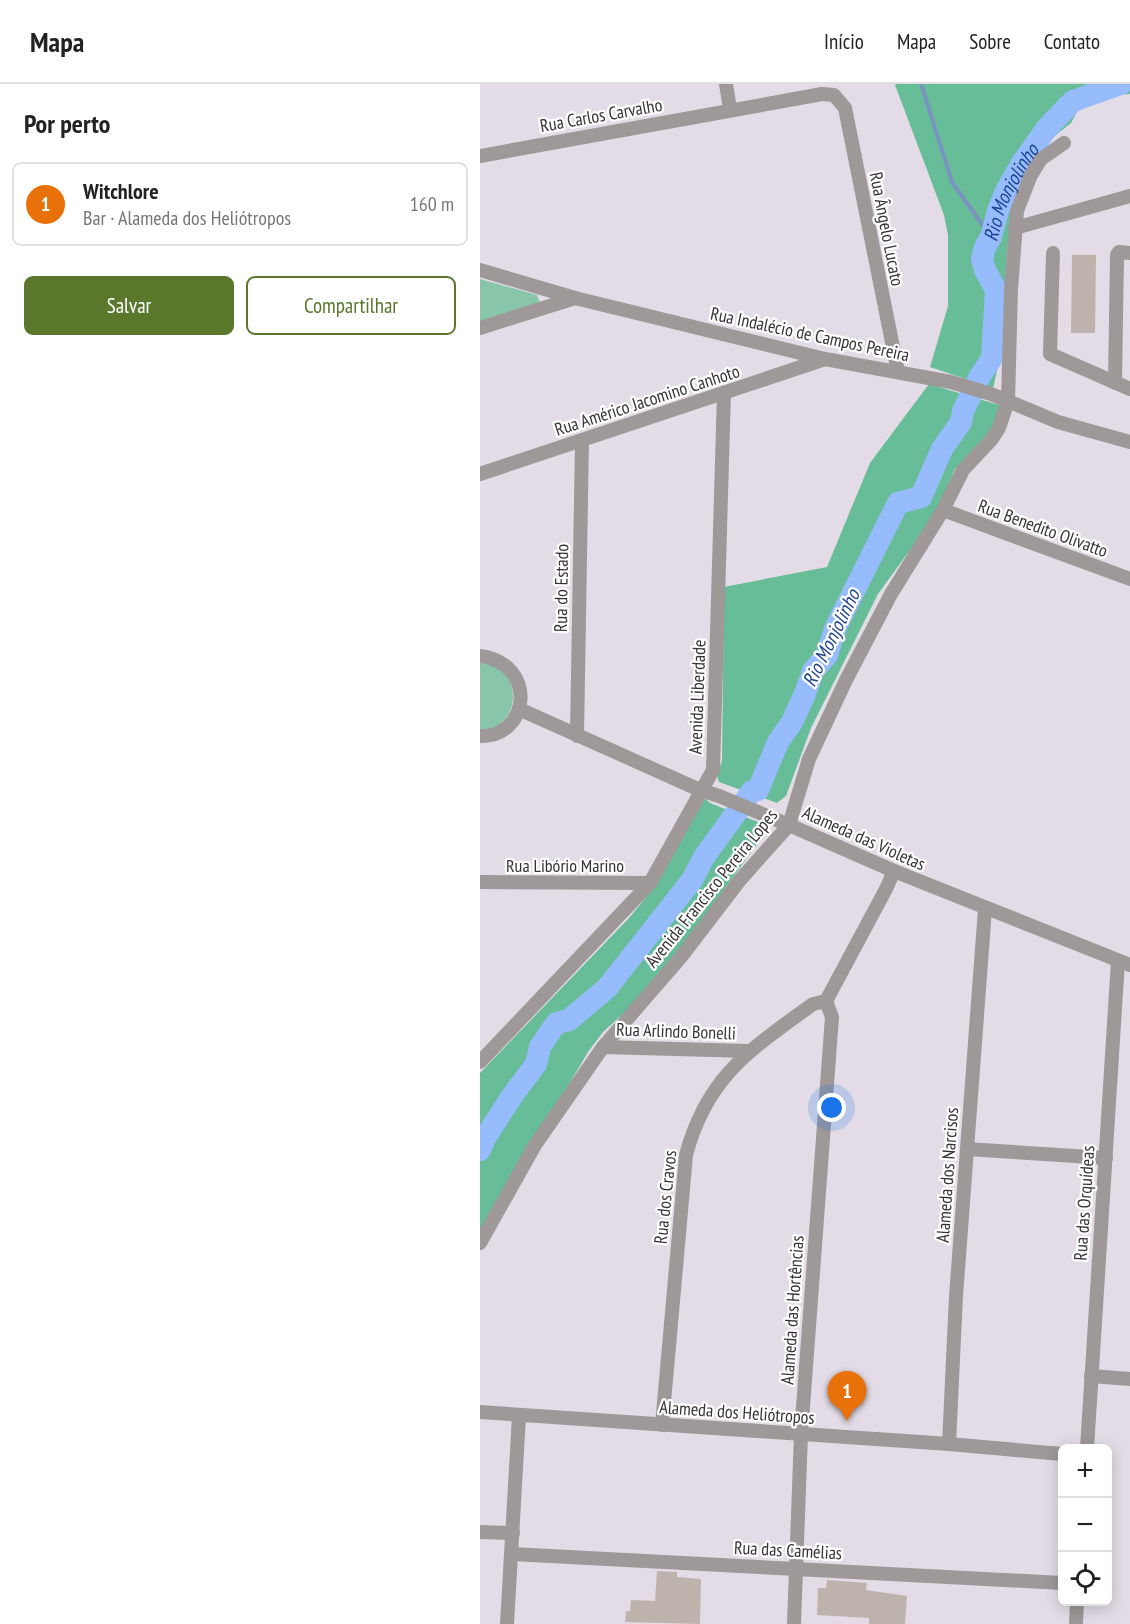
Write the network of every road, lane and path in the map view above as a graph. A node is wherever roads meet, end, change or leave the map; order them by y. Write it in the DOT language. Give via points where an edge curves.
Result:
graph roads {
  1 [pos="726,84"];
  2 [pos="834,95"];
  3 [pos="730,109"];
  4 [pos="1064,143"];
  5 [pos="480,156"];
  6 [pos="1130,196"];
  7 [pos="1015,228"];
  8 [pos="1053,253"];
  9 [pos="1130,253"];
  10 [pos="480,270"];
  11 [pos="575,298"];
  12 [pos="480,328"];
  13 [pos="825,359"];
  14 [pos="898,372"];
  15 [pos="1115,383"];
  16 [pos="1130,389"];
  17 [pos="724,393"];
  18 [pos="1008,401"];
  19 [pos="582,440"];
  20 [pos="1130,442"];
  21 [pos="480,474"];
  22 [pos="943,510"];
  23 [pos="1130,579"];
  24 [pos="480,656"];
  25 [pos="519,709"];
  26 [pos="480,736"];
  27 [pos="577,736"];
  28 [pos="700,790"];
  29 [pos="789,825"];
  30 [pos="894,872"];
  31 [pos="480,882"];
  32 [pos="650,883"];
  33 [pos="985,909"];
  34 [pos="1124,963"];
  35 [pos="826,1001"];
  36 [pos="603,1047"];
  37 [pos="748,1051"];
  38 [pos="480,1062"];
  39 [pos="967,1149"];
  40 [pos="1106,1158"];
  41 [pos="480,1243"];
  42 [pos="1091,1376"];
  43 [pos="1130,1379"];
  44 [pos="480,1412"];
  45 [pos="519,1416"];
  46 [pos="662,1425"];
  47 [pos="801,1434"];
  48 [pos="949,1444"];
  49 [pos="1087,1444"];
  50 [pos="1058,1454"];
  51 [pos="480,1532"];
  52 [pos="513,1533"];
  53 [pos="512,1554"];
  54 [pos="795,1568"];
  55 [pos="1058,1583"];
  56 [pos="1077,1606"];
  57 [pos="507,1624"];
  58 [pos="794,1624"];
  59 [pos="1076,1624"];
  1 -- 3 [label="street"];
  2 -- 3 [label="street, Rua Carlos Carvalho" via="822,93"];
  2 -- 14 [label="street, Rua Ângelo Lucato" via="844,108"];
  3 -- 5 [label="street, Rua Carlos Carvalho"];
  4 -- 7 [label="street, Avenida Francisco Pereira Lopes" via="1041,159 1031,175"];
  6 -- 7 [label="street"];
  7 -- 18 [label="street, Avenida Francisco Pereira Lopes"];
  8 -- 15 [label="street" via="1050,354"];
  9 -- 15 [label="street" via="1117,255"];
  10 -- 11 [label="street, Rua Indalécio de Campos Pereira"];
  11 -- 12 [label="street"];
  11 -- 13 [label="street, Rua Indalécio de Campos Pereira"];
  13 -- 14 [label="street, Rua Indalécio de Campos Pereira"];
  13 -- 17 [label="street, Rua Américo Jacomino Canhoto"];
  14 -- 18 [label="street, Rua Indalécio de Campos Pereira" via="951,382"];
  15 -- 16 [label="street"];
  17 -- 19 [label="street, Rua Américo Jacomino Canhoto"];
  17 -- 28 [label="street, Avenida Liberdade" via="713,770"];
  18 -- 20 [label="street, Rua Indalécio de Campos Pereira" via="1058,422"];
  18 -- 22 [label="street, Avenida Francisco Pereira Lopes" via="999,428 963,470"];
  19 -- 21 [label="street, Rua Américo Jacomino Canhoto"];
  19 -- 27 [label="street, Rua do Estado"];
  22 -- 23 [label="street, Rua Benedito Olivatto"];
  22 -- 29 [label="street, Avenida Francisco Pereira Lopes" via="891,594 846,680 809,759"];
  24 -- 25 [label="street" via="507,666 517,678 521,693"];
  25 -- 26 [label="street" via="511,723 499,732"];
  25 -- 27 [label="street, Alameda das Violetas"];
  27 -- 28 [label="street, Alameda das Violetas"];
  28 -- 29 [label="street, Alameda das Violetas"];
  28 -- 32 [label="street, Avenida Liberdade"];
  29 -- 30 [label="street, Alameda das Violetas"];
  29 -- 36 [label="street, Avenida Francisco Pereira Lopes"];
  30 -- 33 [label="street, Alameda das Violetas"];
  30 -- 35 [label="street"];
  31 -- 32 [label="street, Rua Libório Marino"];
  32 -- 38 [label="street, Avenida Liberdade"];
  33 -- 34 [label="street, Alameda das Violetas"];
  33 -- 39 [label="street, Alameda dos Narcisos"];
  34 -- 40 [label="street, Rua das Orquídeas"];
  35 -- 37 [label="street, Rua dos Cravos" via="813,1004"];
  35 -- 47 [label="street, Alameda das Hortências" via="832,1017"];
  36 -- 37 [label="street, Rua Arlindo Bonelli"];
  36 -- 41 [label="street, Avenida Francisco Pereira Lopes" via="535,1145"];
  37 -- 46 [label="street, Rua dos Cravos" via="715,1088 693,1130 686,1155"];
  39 -- 40 [label="street"];
  39 -- 48 [label="street, Alameda dos Narcisos"];
  40 -- 42 [label="street, Rua das Orquídeas"];
  42 -- 43 [label="street"];
  42 -- 49 [label="street, Rua das Orquídeas"];
  44 -- 45 [label="street, Alameda dos Heliótropos"];
  45 -- 46 [label="street, Alameda dos Heliótropos"];
  45 -- 52 [label="street"];
  46 -- 47 [label="street, Alameda dos Heliótropos"];
  47 -- 48 [label="street, Alameda dos Heliótropos"];
  47 -- 54 [label="street, Alameda das Hortências"];
  48 -- 50 [label="street, Alameda dos Heliótropos"];
  51 -- 52 [label="street"];
  52 -- 53 [label="street"];
  53 -- 54 [label="street, Rua das Camélias"];
  53 -- 57 [label="street"];
  54 -- 55 [label="street, Rua das Camélias"];
  54 -- 58 [label="street, Alameda das Hortências"];
  56 -- 59 [label="street"];
}
